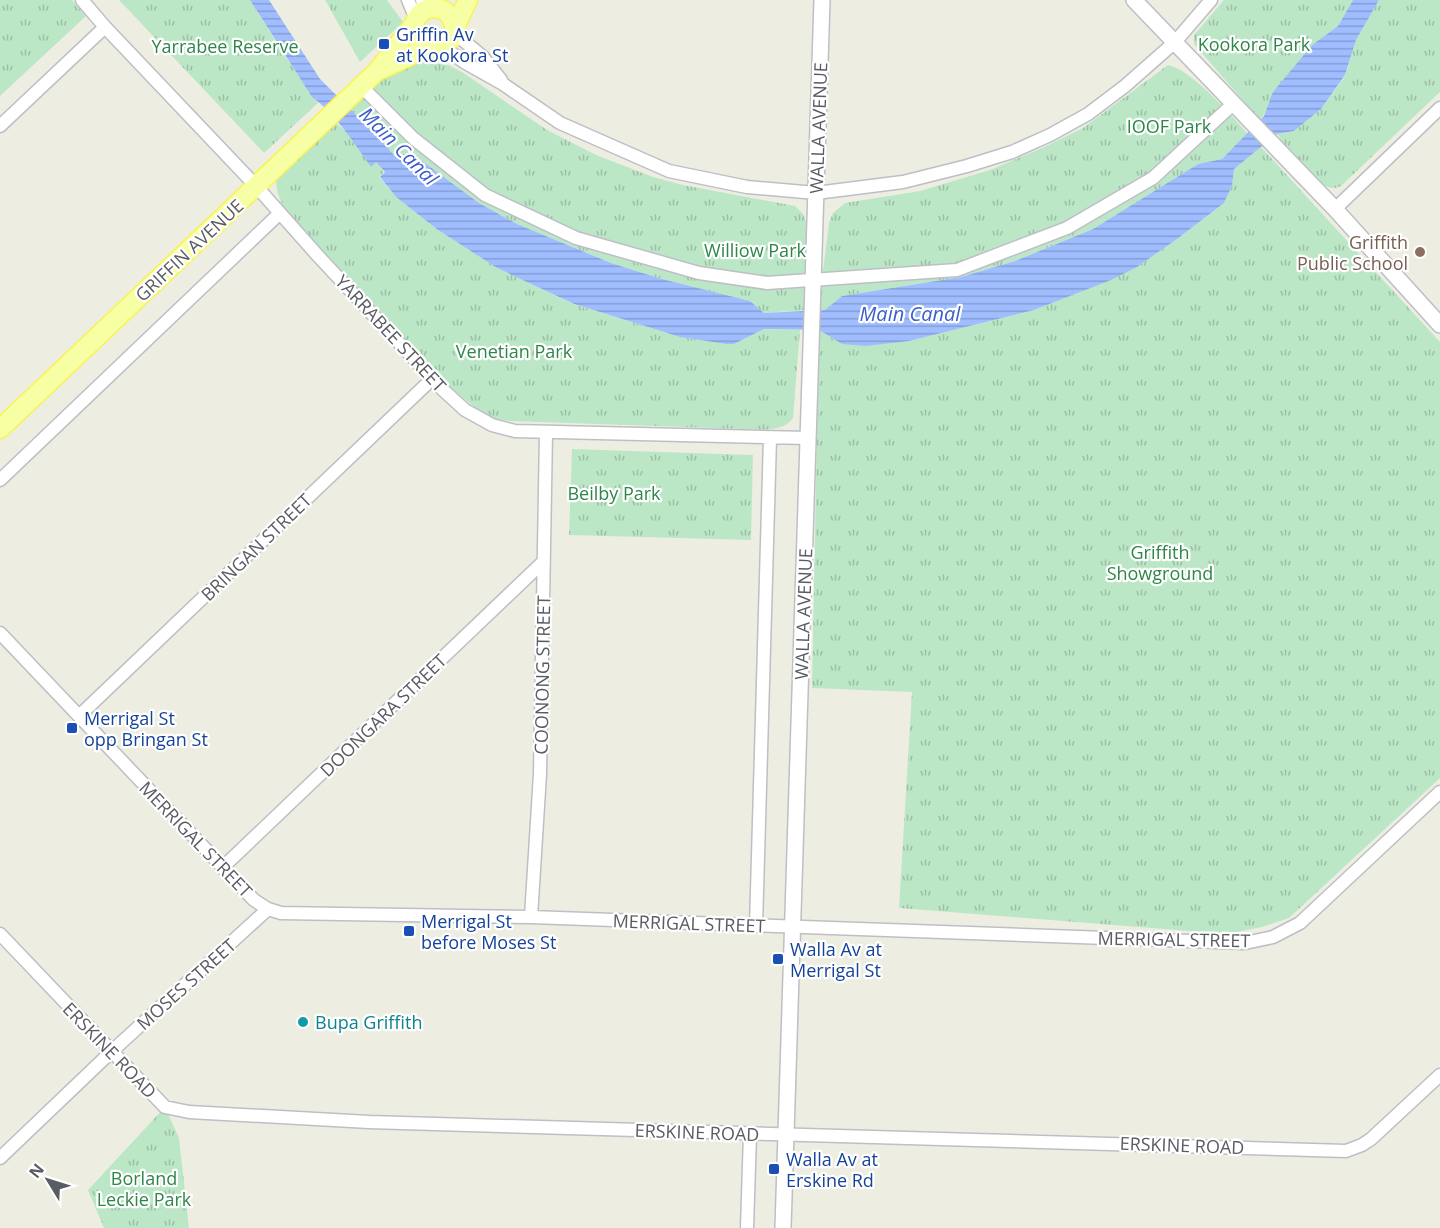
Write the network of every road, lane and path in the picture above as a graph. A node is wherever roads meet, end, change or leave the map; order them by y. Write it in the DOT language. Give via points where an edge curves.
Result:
graph roads {
  1 [pos="82,0"];
  2 [pos="408,0"];
  3 [pos="468,0"];
  4 [pos="822,0"];
  5 [pos="1134,0"];
  6 [pos="1211,0"];
  7 [pos="426,10"];
  8 [pos="105,27"];
  9 [pos="454,31"];
  10 [pos="1175,42"];
  11 [pos="431,48"];
  12 [pos="377,71"];
  13 [pos="503,84"];
  14 [pos="355,92"];
  15 [pos="1233,104"];
  16 [pos="1440,108"];
  17 [pos="0,126"];
  18 [pos="256,186"];
  19 [pos="816,193"];
  20 [pos="1335,209"];
  21 [pos="280,213"];
  22 [pos="813,280"];
  23 [pos="1440,326"];
  24 [pos="433,378"];
  25 [pos="0,429"];
  26 [pos="546,433"];
  27 [pos="770,438"];
  28 [pos="808,438"];
  29 [pos="0,480"];
  30 [pos="543,562"];
  31 [pos="0,633"];
  32 [pos="79,716"];
  33 [pos="1440,792"];
  34 [pos="222,868"];
  35 [pos="268,909"];
  36 [pos="531,917"];
  37 [pos="756,926"];
  38 [pos="792,927"];
  39 [pos="0,934"];
  40 [pos="111,1052"];
  41 [pos="1440,1075"];
  42 [pos="750,1134"];
  43 [pos="786,1135"];
  44 [pos="0,1158"];
  45 [pos="747,1228"];
  46 [pos="783,1228"];
  1 -- 8 [label="street, YARRABEE STREET"];
  2 -- 7 [label="street"];
  3 -- 9 [label="main road"];
  4 -- 19 [label="street, WALLA AVENUE"];
  5 -- 10 [label="street"];
  6 -- 10 [label="street"];
  7 -- 9 [label="main road" via="444,11"];
  7 -- 11 [label="main road" via="413,30 418,41"];
  7 -- 12 [label="main road, GRIFFIN AVENUE"];
  8 -- 17 [label="street"];
  8 -- 18 [label="street, YARRABEE STREET"];
  9 -- 11 [label="main road" via="449,42"];
  9 -- 13 [label="street" via="482,56"];
  10 -- 15 [label="street"];
  10 -- 19 [label="street" via="1088,114 1012,152 903,182"];
  11 -- 12 [label="main road, GRIFFIN AVENUE"];
  11 -- 13 [label="street" via="453,54"];
  12 -- 14 [label="main road, GRIFFIN AVENUE"];
  13 -- 19 [label="street" via="560,123 669,171 747,187"];
  14 -- 18 [label="main road, GRIFFIN AVENUE"];
  14 -- 22 [label="street" via="485,195 576,238 699,273 767,283"];
  15 -- 20 [label="street"];
  15 -- 22 [label="street" via="1153,178 1067,228 957,270"];
  16 -- 20 [label="street"];
  18 -- 21 [label="street, YARRABEE STREET"];
  18 -- 25 [label="main road, GRIFFIN AVENUE"];
  19 -- 22 [label="street, WALLA AVENUE"];
  20 -- 23 [label="street"];
  21 -- 24 [label="street, YARRABEE STREET"];
  21 -- 29 [label="street, GRIFFIN AVENUE"];
  22 -- 28 [label="street, WALLA AVENUE"];
  24 -- 26 [label="street, YARRABEE STREET" via="465,410 492,425"];
  24 -- 32 [label="street, BRINGAN STREET"];
  26 -- 27 [label="street, YARRABEE STREET"];
  26 -- 30 [label="street, COONONG STREET"];
  27 -- 28 [label="street, YARRABEE STREET"];
  27 -- 37 [label="street, WALLA AVENUE"];
  28 -- 38 [label="street, WALLA AVENUE"];
  30 -- 34 [label="street, DOONGARA STREET"];
  30 -- 36 [label="street, COONONG STREET" via="540,774"];
  31 -- 32 [label="street, MERRIGAL STREET"];
  32 -- 34 [label="street, MERRIGAL STREET"];
  33 -- 38 [label="street, MERRIGAL STREET" via="1300,923 1273,937 1245,943"];
  34 -- 35 [label="street, MERRIGAL STREET"];
  35 -- 36 [label="street, MERRIGAL STREET" via="281,913"];
  35 -- 40 [label="street, MOSES STREET"];
  36 -- 37 [label="street, MERRIGAL STREET"];
  37 -- 38 [label="street, MERRIGAL STREET"];
  38 -- 43 [label="street, WALLA AVENUE"];
  39 -- 40 [label="street, ERSKINE ROAD"];
  40 -- 42 [label="street, ERSKINE ROAD" via="165,1107 189,1112"];
  40 -- 44 [label="street, MOSES STREET"];
  41 -- 43 [label="street, ERSKINE ROAD" via="1371,1139 1346,1151"];
  42 -- 43 [label="street, ERSKINE ROAD"];
  42 -- 45 [label="street"];
  43 -- 46 [label="street, WALLA AVENUE"];
}
